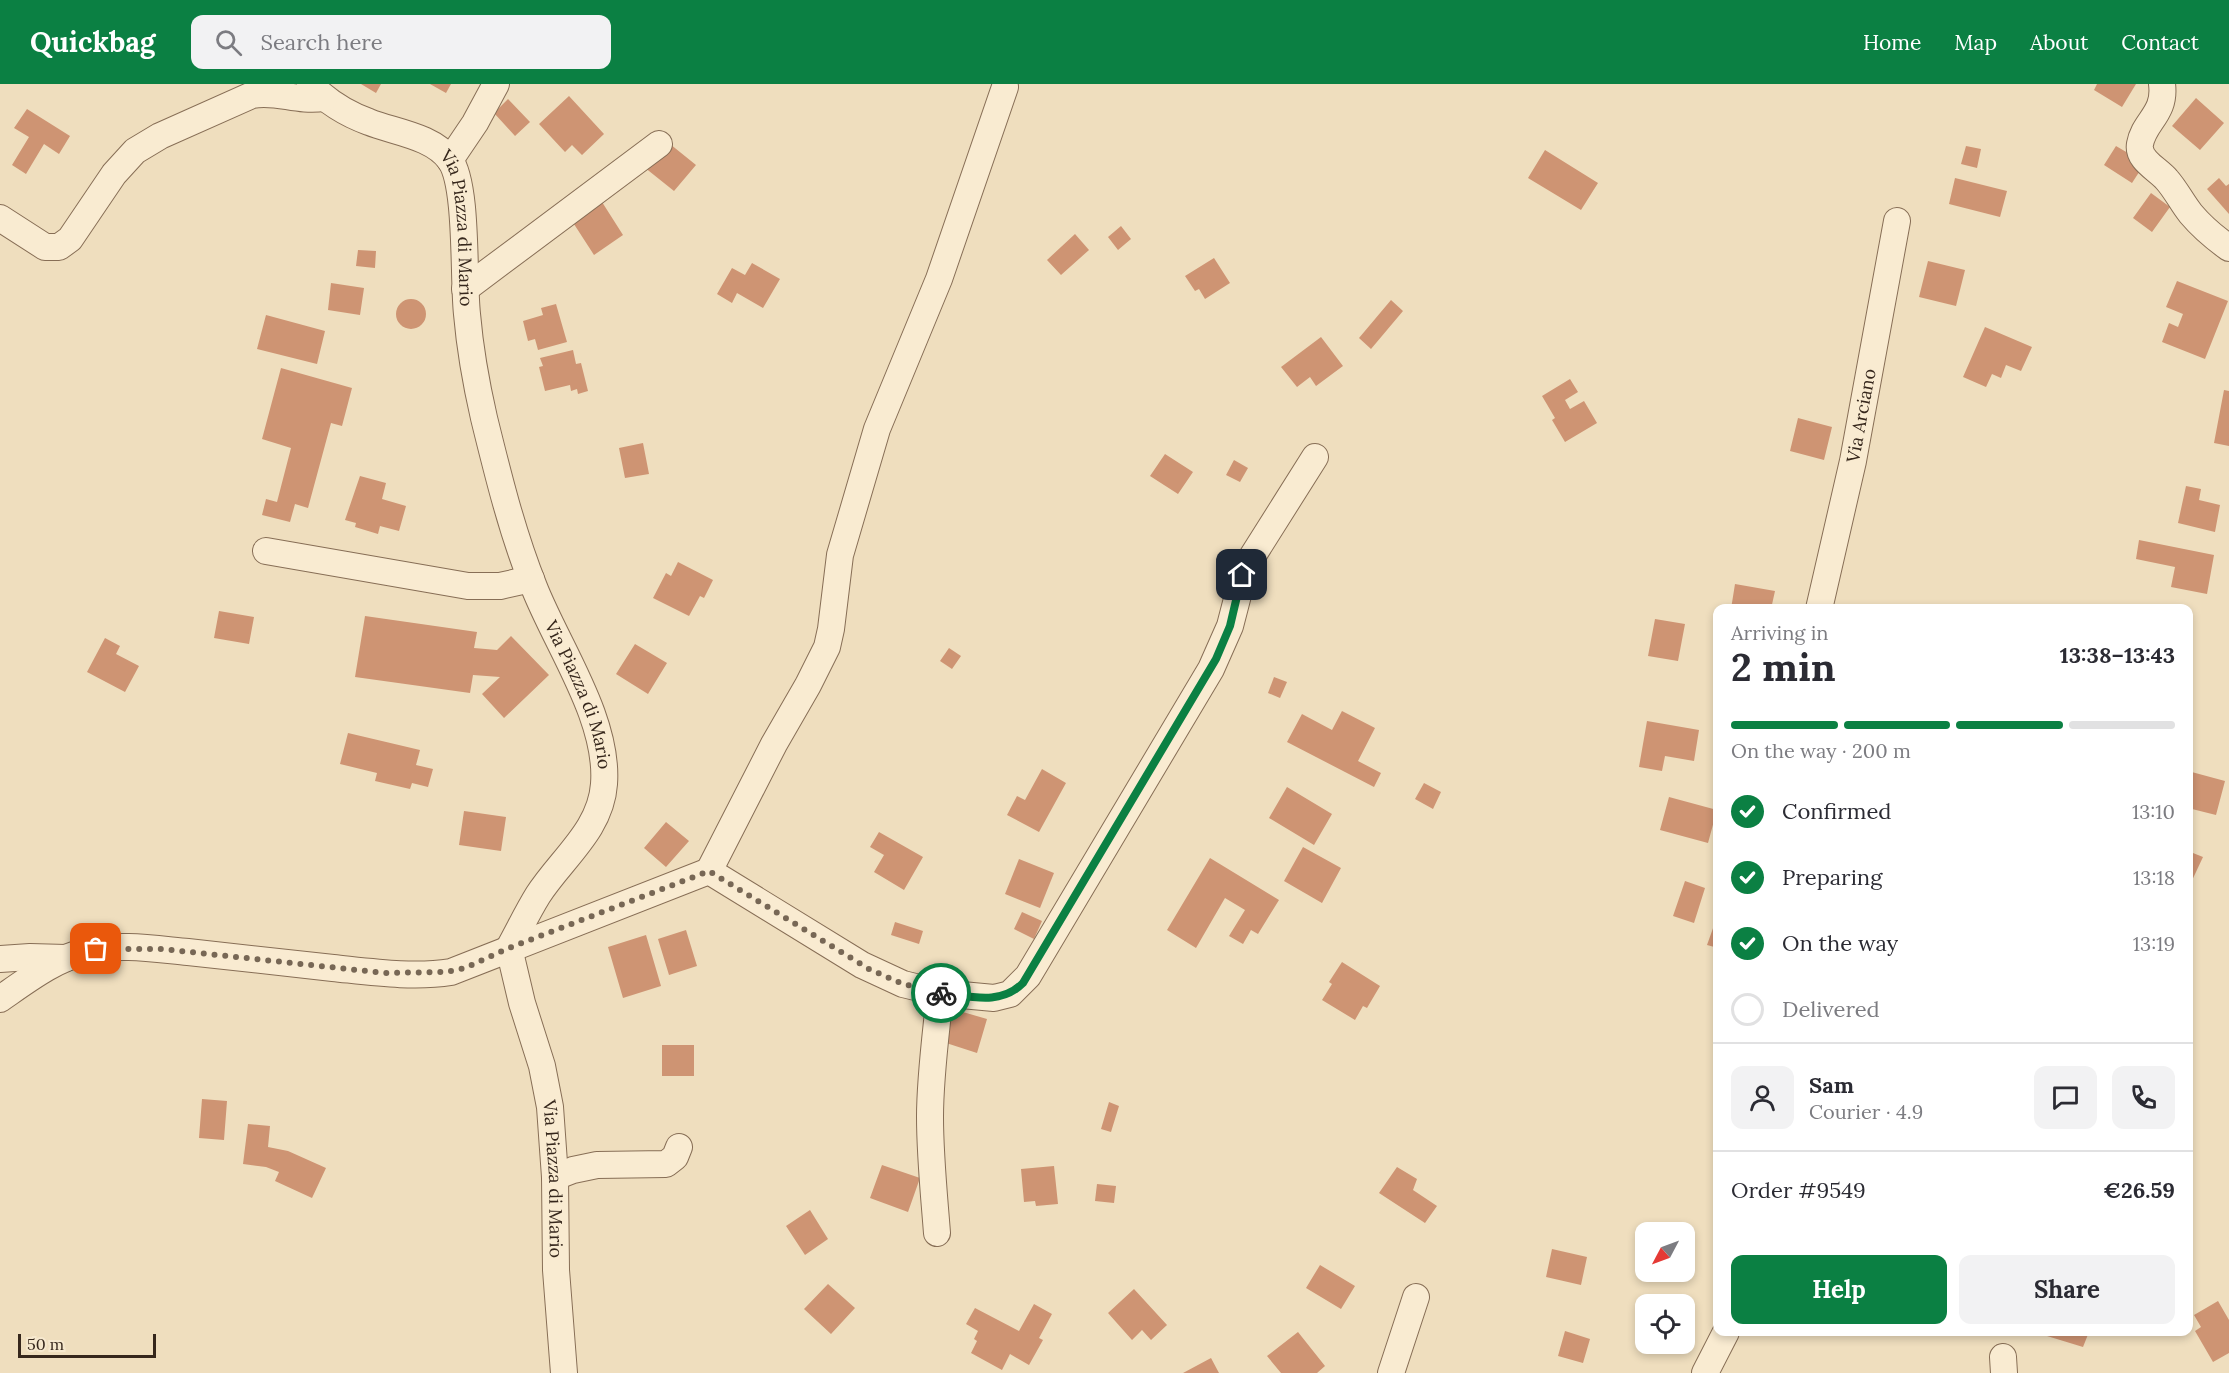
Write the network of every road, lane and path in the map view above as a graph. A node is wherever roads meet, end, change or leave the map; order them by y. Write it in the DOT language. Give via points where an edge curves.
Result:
graph roads {
  1 [pos="496,84"];
  2 [pos="2162,84"];
  3 [pos="1005,87"];
  4 [pos="317,91"];
  5 [pos="659,144"];
  6 [pos="450,160"];
  7 [pos="0,218"];
  8 [pos="1897,221"];
  9 [pos="2229,248"];
  10 [pos="465,289"];
  11 [pos="1315,457"];
  12 [pos="266,551"];
  13 [pos="531,579"];
  14 [pos="1820,604"];
  15 [pos="709,871"];
  16 [pos="509,948"];
  17 [pos="66,958"];
  18 [pos="0,959"];
  19 [pos="940,993"];
  20 [pos="0,999"];
  21 [pos="679,1147"];
  22 [pos="555,1177"];
  23 [pos="938,1233"];
  24 [pos="1416,1297"];
  25 [pos="1724,1336"];
  26 [pos="564,1373"];
  27 [pos="1391,1373"];
  28 [pos="1705,1373"];
  1 -- 6 [label="street"];
  2 -- 9 [label="street" via="2162,102 2142,140 2141,153 2197,220"];
  3 -- 15 [label="street" via="939,279 877,429 840,555 827,647"];
  4 -- 6 [label="street, Via Piazza di Mario" via="356,117 423,141"];
  4 -- 7 [label="street" via="307,100 271,93 252,94 147,143 124,162 70,239 59,247 45,247"];
  5 -- 10 [label="street"];
  6 -- 10 [label="street, Via Piazza di Mario" via="461,199"];
  8 -- 14 [label="street, Via Arciano" via="1853,461"];
  10 -- 13 [label="street, Via Piazza di Mario" via="471,351 485,422"];
  11 -- 19 [label="street" via="1245,568 1226,638 1210,669 1028,976 1016,990 999,998"];
  12 -- 13 [label="street" via="468,586"];
  13 -- 16 [label="street, Via Piazza di Mario" via="595,726 603,757 604,784 598,810 586,833 539,894"];
  15 -- 16 [label="street"];
  15 -- 19 [label="street" via="869,969 903,984"];
  16 -- 17 [label="street" via="458,970 430,974 138,948 96,949"];
  16 -- 22 [label="street, Via Piazza di Mario" via="547,1086"];
  17 -- 18 [label="street"];
  17 -- 20 [label="street"];
  19 -- 23 [label="street" via="930,1116"];
  21 -- 22 [label="street" via="666,1164 597,1165"];
  22 -- 26 [label="street, Via Piazza di Mario"];
  24 -- 27 [label="street"];
  25 -- 28 [label="street"];
}
